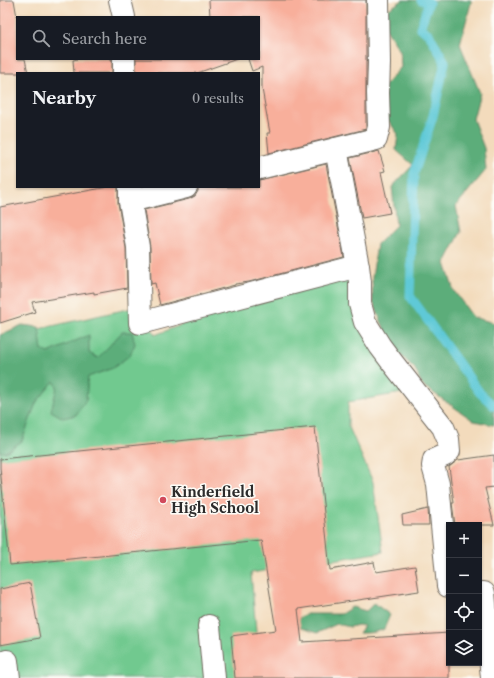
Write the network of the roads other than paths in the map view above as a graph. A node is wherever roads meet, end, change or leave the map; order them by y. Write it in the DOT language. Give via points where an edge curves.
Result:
graph roads {
  1 [pos="120,0"];
  2 [pos="378,0"];
  3 [pos="124,16"];
  4 [pos="124,60"];
  5 [pos="124,72"];
  6 [pos="336,148"];
  7 [pos="260,168"];
  8 [pos="178,188"];
  9 [pos="130,194"];
  10 [pos="358,266"];
  11 [pos="446,566"];
  12 [pos="482,593"];
  13 [pos="209,626"];
  14 [pos="214,678"];
  15 [pos="492,678"];
  1 -- 3 [label="street"];
  2 -- 6 [label="street" via="379,127 376,139"];
  4 -- 5 [label="street"];
  6 -- 7 [label="street"];
  6 -- 10 [label="street"];
  8 -- 9 [label="street"];
  9 -- 10 [label="street" via="138,247 140,323"];
  10 -- 11 [label="street" via="360,304 365,322 392,362 444,427 448,439 449,451 434,460 433,466 438,484"];
  12 -- 15 [label="street"];
  13 -- 14 [label="street"];
}
